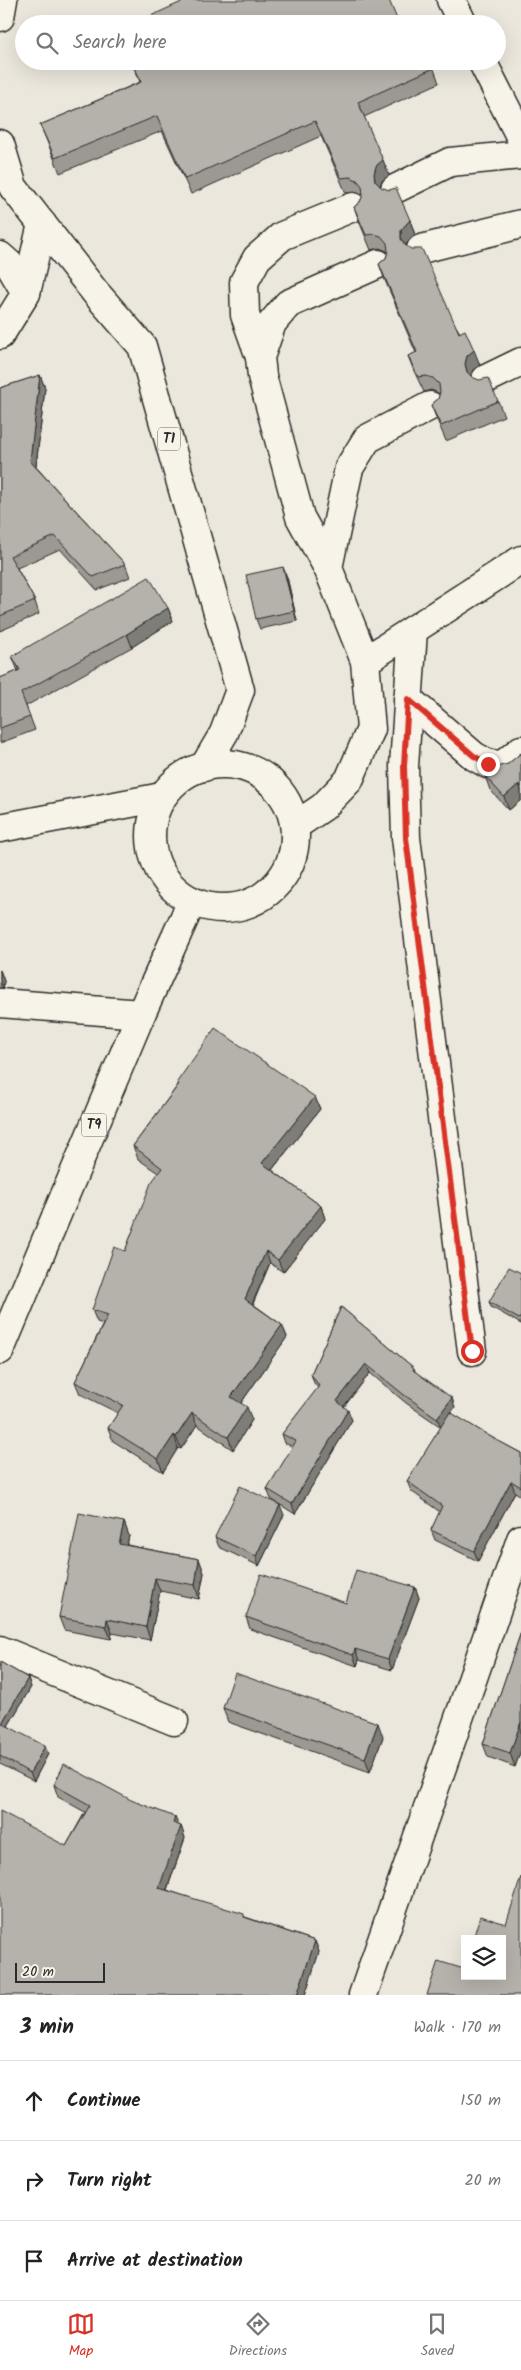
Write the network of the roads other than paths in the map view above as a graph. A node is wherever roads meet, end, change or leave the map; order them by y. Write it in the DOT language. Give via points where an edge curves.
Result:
graph roads {
  1 [pos="3,0"];
  2 [pos="451,0"];
  3 [pos="458,15"];
  4 [pos="0,18"];
  5 [pos="487,70"];
  6 [pos="521,138"];
  7 [pos="0,144"];
  8 [pos="521,155"];
  9 [pos="395,189"];
  10 [pos="353,207"];
  11 [pos="42,224"];
  12 [pos="521,224"];
  13 [pos="421,249"];
  14 [pos="0,256"];
  15 [pos="378,264"];
  16 [pos="26,293"];
  17 [pos="0,335"];
  18 [pos="260,357"];
  19 [pos="521,362"];
  20 [pos="486,379"];
  21 [pos="430,406"];
  22 [pos="521,560"];
  23 [pos="328,568"];
  24 [pos="413,630"];
  25 [pos="365,661"];
  26 [pos="408,699"];
  27 [pos="521,750"];
  28 [pos="204,767"];
  29 [pos="162,797"];
  30 [pos="295,826"];
  31 [pos="0,828"];
  32 [pos="192,901"];
  33 [pos="0,1003"];
  34 [pos="141,1014"];
  35 [pos="0,1350"];
  36 [pos="472,1351"];
  37 [pos="521,1539"];
  38 [pos="0,1650"];
  39 [pos="174,1721"];
  40 [pos="363,1995"];
  1 -- 4 [label="main road"];
  2 -- 3 [label="main road"];
  5 -- 6 [label="main road"];
  7 -- 11 [label="main road, T1" via="13,187"];
  8 -- 9 [label="main road" via="450,162"];
  10 -- 18 [label="main road" via="282,236 257,258 244,282 245,314"];
  11 -- 16 [label="main road"];
  11 -- 28 [label="main road, T1" via="142,346 240,690 224,733"];
  12 -- 13 [label="main road"];
  14 -- 16 [label="main road" via="9,264"];
  15 -- 18 [label="main road" via="288,304 272,323"];
  16 -- 17 [label="main road"];
  18 -- 23 [label="main road" via="262,376 300,517"];
  19 -- 20 [label="main road"];
  21 -- 23 [label="main road" via="367,439 349,468"];
  22 -- 24 [label="main road"];
  23 -- 25 [label="main road"];
  24 -- 25 [label="main road"];
  24 -- 26 [label="main road"];
  25 -- 30 [label="main road" via="371,730 349,780 323,807"];
  26 -- 27 [label="main road" via="474,756 488,764 502,764"];
  26 -- 36 [label="main road" via="404,766 406,838"];
  28 -- 29 [label="main road" via="174,784"];
  28 -- 30 [label="main road" via="238,766 269,781 282,793"];
  29 -- 31 [label="main road"];
  29 -- 32 [label="main road" via="151,830 152,848 165,879"];
  30 -- 32 [label="main road" via="292,860 274,889 252,902 226,909"];
  32 -- 34 [label="main road, T9"];
  33 -- 34 [label="main road"];
  34 -- 35 [label="main road, T9"];
  37 -- 40 [label="main road"];
  38 -- 39 [label="main road"];
}
